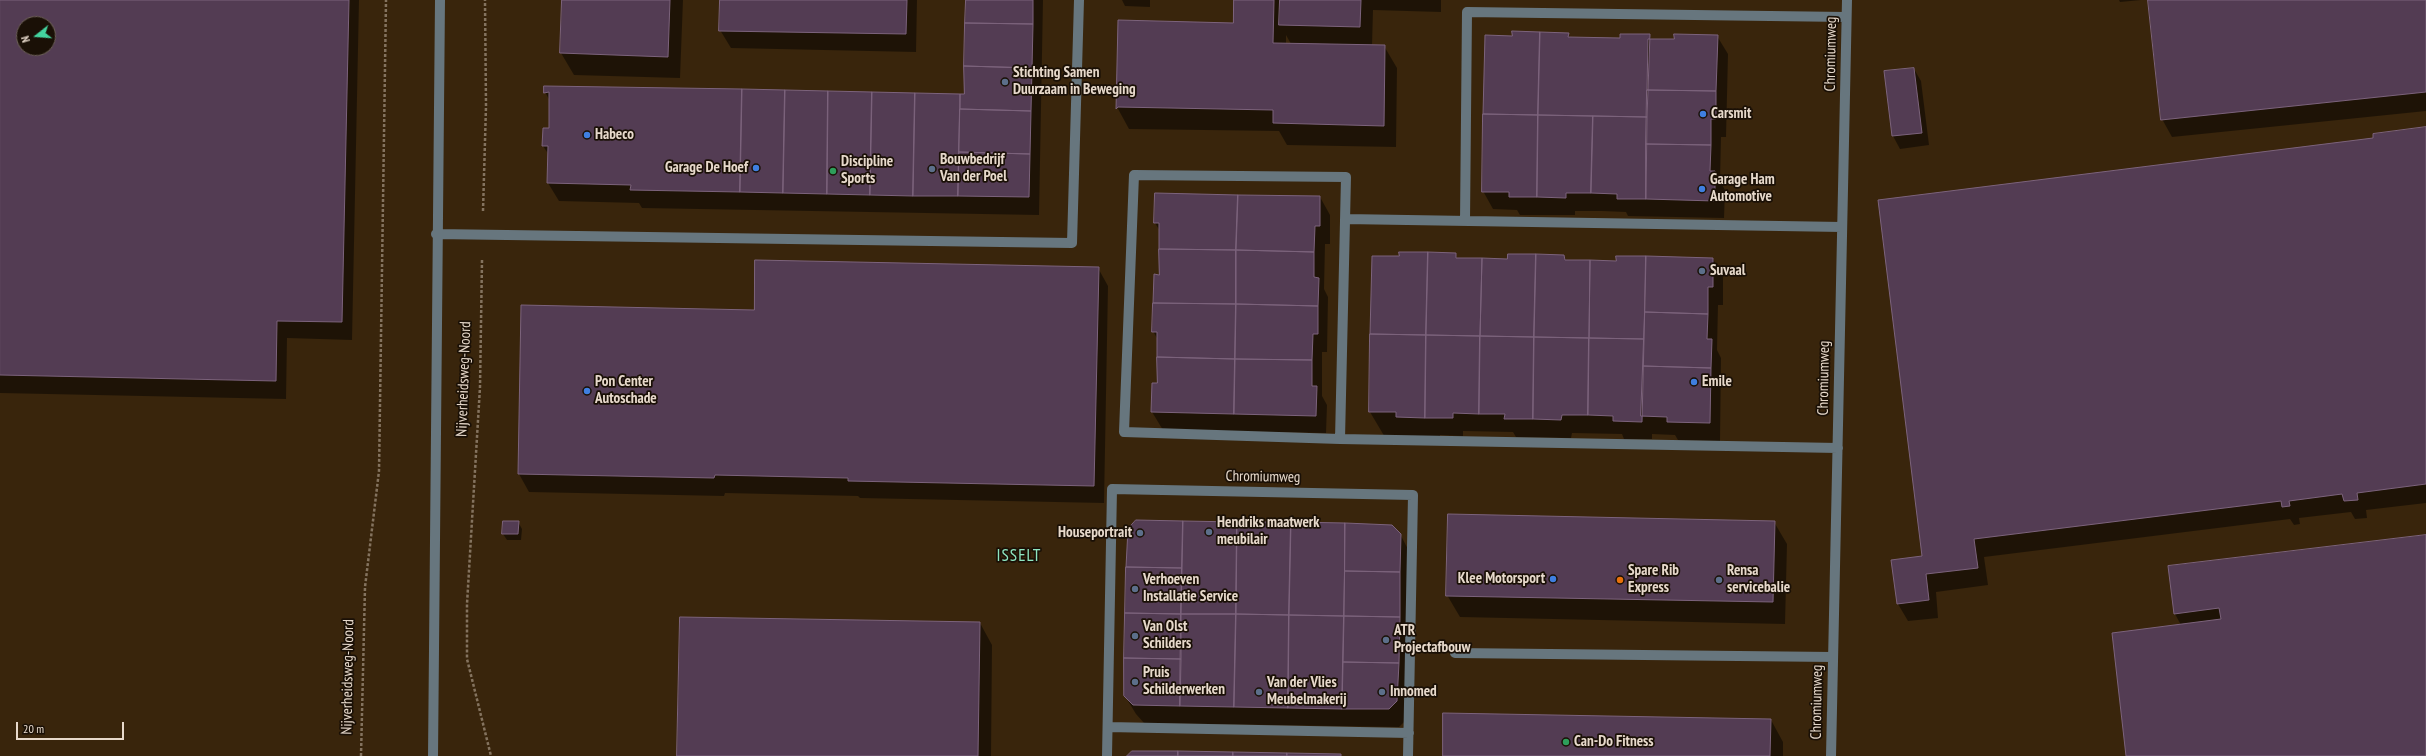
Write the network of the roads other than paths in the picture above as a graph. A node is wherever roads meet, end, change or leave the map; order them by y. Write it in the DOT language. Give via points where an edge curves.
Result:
graph roads {
  1 [pos="440,0"];
  2 [pos="1079,0"];
  3 [pos="1847,0"];
  4 [pos="1846,17"];
  5 [pos="1345,219"];
  6 [pos="1465,221"];
  7 [pos="1842,227"];
  8 [pos="436,234"];
  9 [pos="1340,439"];
  10 [pos="1838,448"];
  11 [pos="1455,653"];
  12 [pos="1833,657"];
  13 [pos="1108,727"];
  14 [pos="1409,733"];
  15 [pos="433,756"];
  16 [pos="1107,756"];
  17 [pos="1408,756"];
  18 [pos="1831,756"];
  1 -- 8 [label="street, Nijverheidsweg-Noord"];
  2 -- 8 [label="street" via="1072,243"];
  3 -- 4 [label="street, Chromiumweg"];
  4 -- 6 [label="street" via="1468,12"];
  4 -- 7 [label="street, Chromiumweg"];
  5 -- 6 [label="street"];
  5 -- 9 [label="street"];
  5 -- 9 [label="street" via="1346,177 1134,176 1124,432"];
  6 -- 7 [label="street"];
  7 -- 10 [label="street, Chromiumweg"];
  8 -- 15 [label="street, Nijverheidsweg-Noord"];
  9 -- 10 [label="street"];
  10 -- 12 [label="street, Chromiumweg"];
  11 -- 12 [label="street"];
  12 -- 18 [label="street, Chromiumweg"];
  13 -- 14 [label="street"];
  13 -- 14 [label="street, Chromiumweg" via="1112,489 1414,495"];
  13 -- 16 [label="street, Chromiumweg"];
  14 -- 17 [label="street, Chromiumweg"];
}
